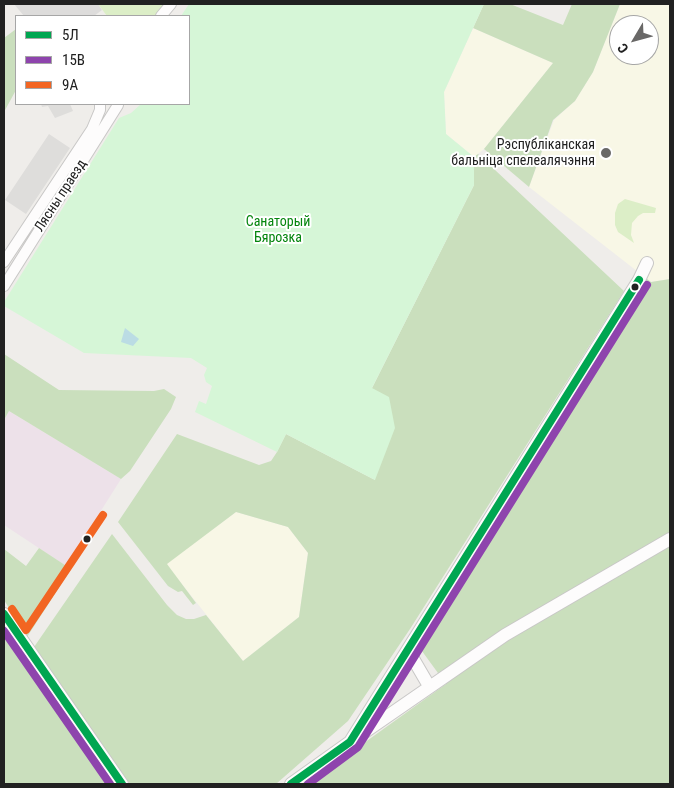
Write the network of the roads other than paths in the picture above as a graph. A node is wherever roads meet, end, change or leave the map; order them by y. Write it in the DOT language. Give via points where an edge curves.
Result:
graph roads {
  1 [pos="171,4"];
  2 [pos="162,15"];
  3 [pos="101,105"];
  4 [pos="119,105"];
  5 [pos="4,262"];
  6 [pos="647,264"];
  7 [pos="4,286"];
  8 [pos="670,539"];
  9 [pos="4,614"];
  10 [pos="408,650"];
  11 [pos="429,686"];
  12 [pos="350,742"];
  13 [pos="122,784"];
  14 [pos="291,784"];
  1 -- 2 [label="street"];
  3 -- 5 [label="street, Лясны праезд" via="92,129"];
  4 -- 7 [label="street, Лясны праезд"];
  6 -- 10 [label="street"];
  8 -- 11 [label="street" via="506,634"];
  9 -- 13 [label="street"];
  10 -- 11 [label="street"];
  10 -- 12 [label="street"];
  11 -- 12 [label="street"];
  12 -- 14 [label="street"];
}
